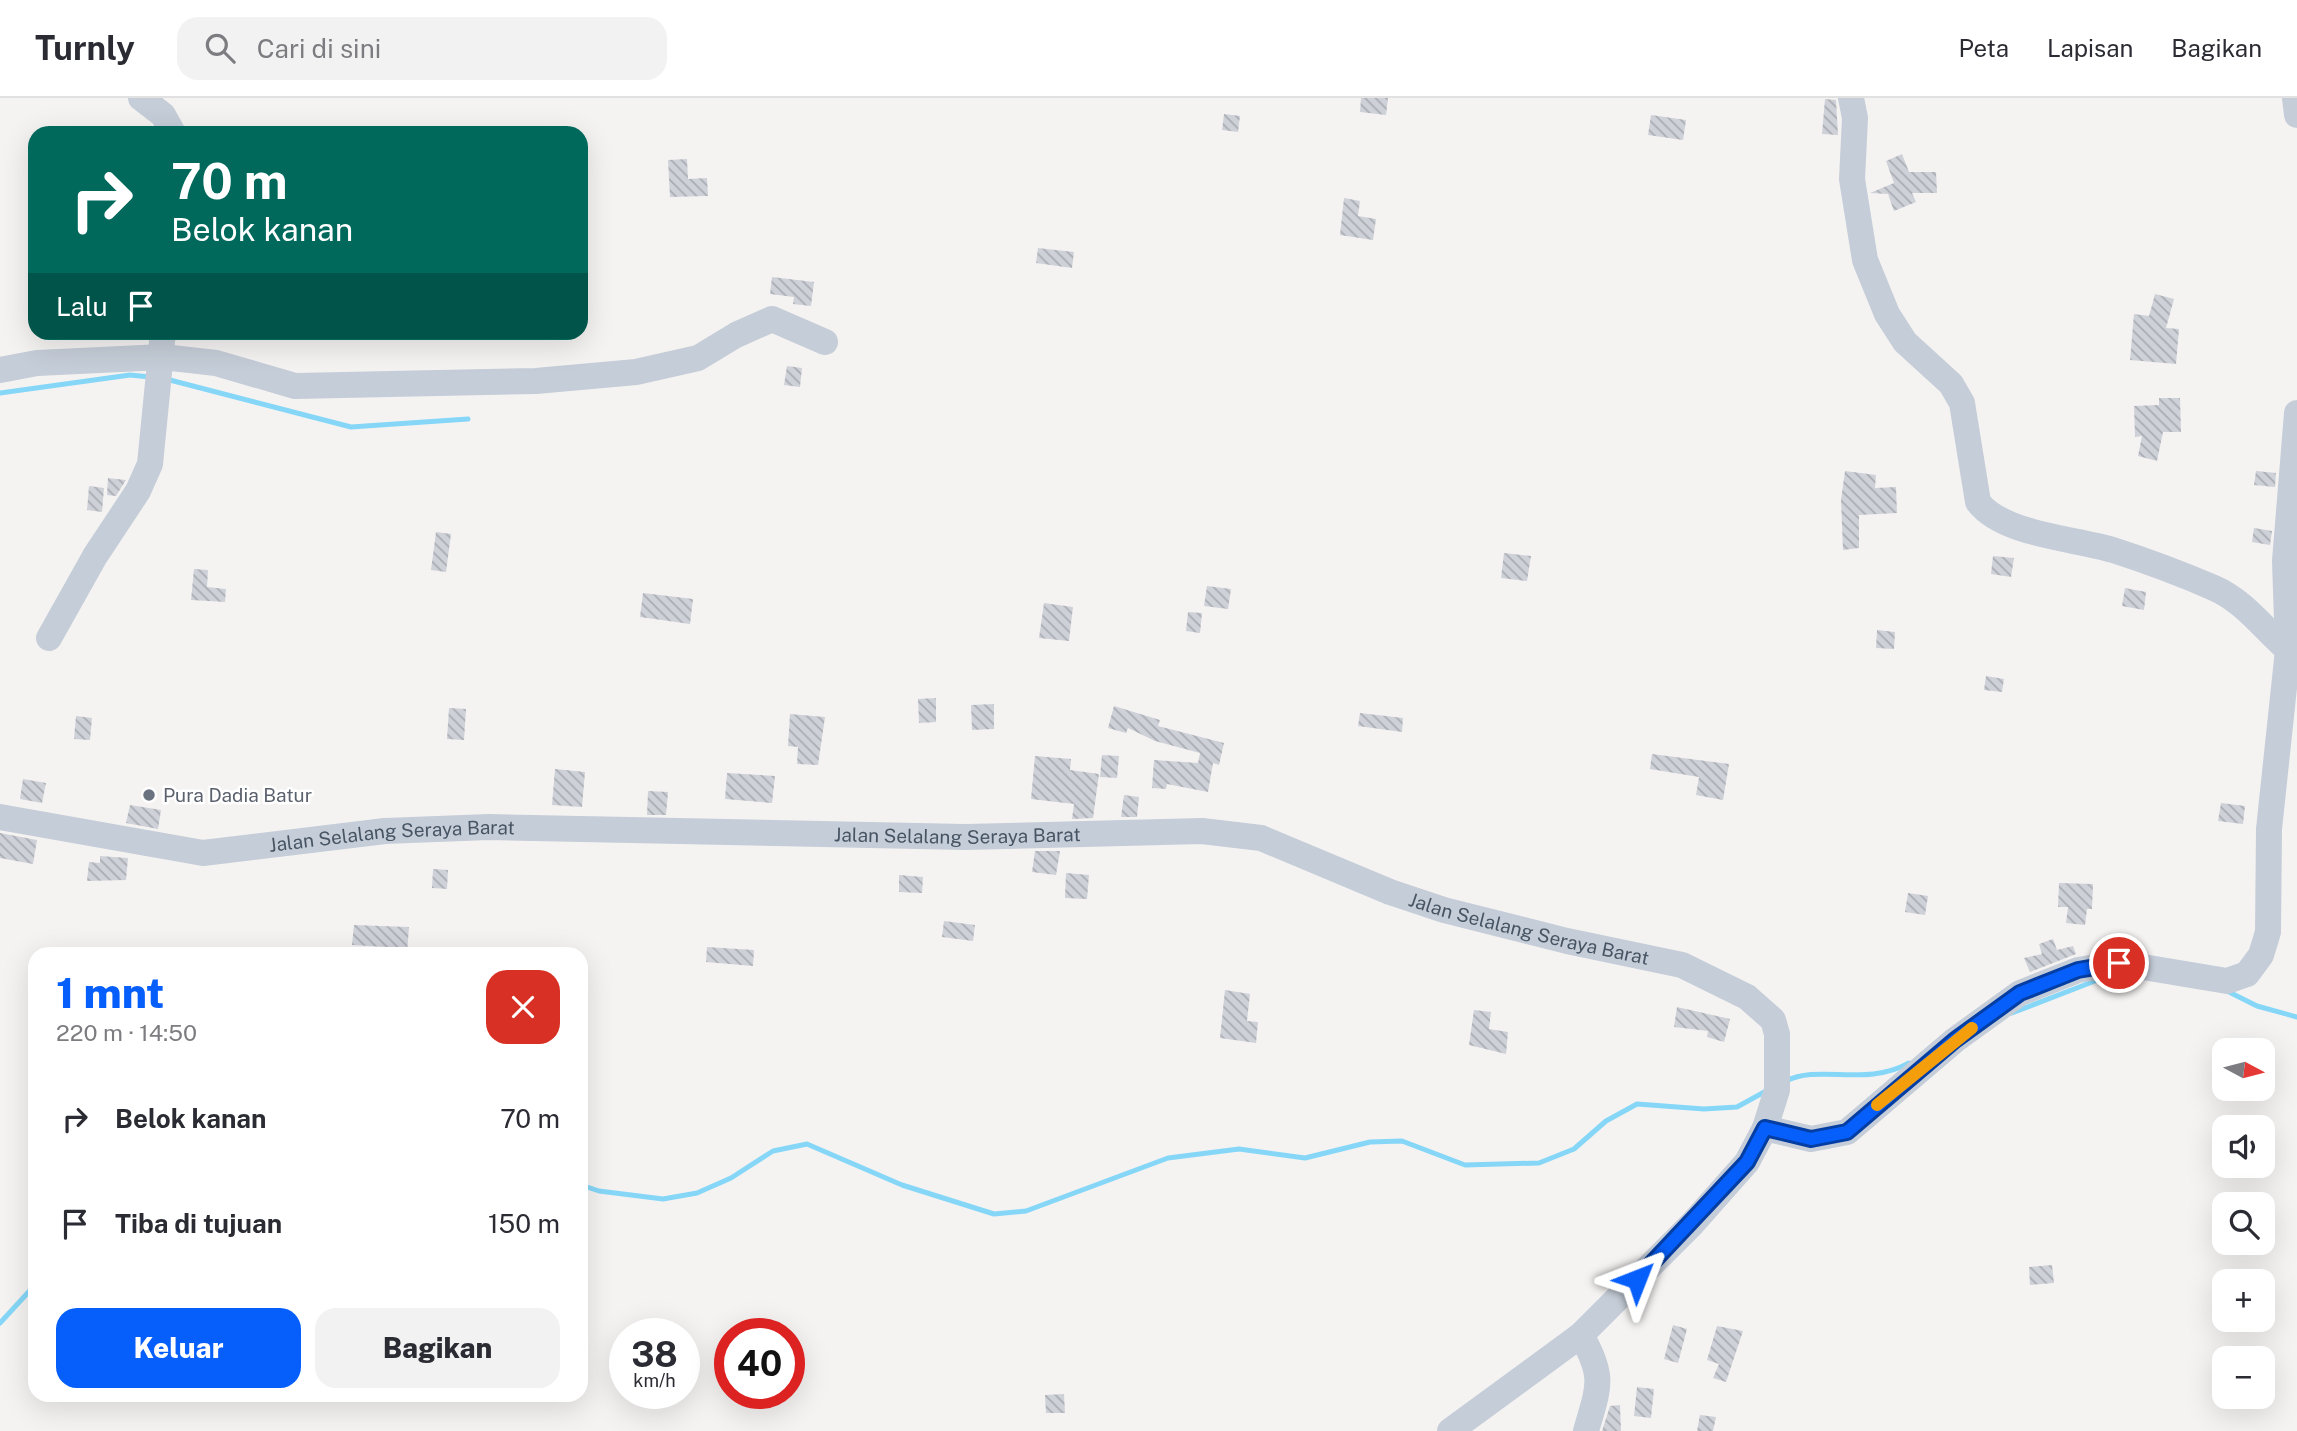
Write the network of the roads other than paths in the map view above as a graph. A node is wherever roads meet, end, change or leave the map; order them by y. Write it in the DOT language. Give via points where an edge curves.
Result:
graph roads {
  1 [pos="141,98"];
  2 [pos="1852,98"];
  3 [pos="2295,98"];
  4 [pos="2297,115"];
  5 [pos="169,126"];
  6 [pos="825,342"];
  7 [pos="163,345"];
  8 [pos="0,370"];
  9 [pos="2297,413"];
  10 [pos="49,638"];
  11 [pos="2288,650"];
  12 [pos="0,817"];
  13 [pos="1765,1128"];
  14 [pos="1581,1335"];
  15 [pos="1450,1431"];
  16 [pos="1586,1431"];
  1 -- 5 [label="street"];
  2 -- 11 [label="street" via="1852,179 1865,261 1887,314 1905,342 1951,384 1962,403 1978,502 1994,518 2112,550 2217,589 2248,610"];
  3 -- 4 [label="street"];
  6 -- 7 [label="street" via="772,319 706,355 636,372 536,382 329,387 295,386"];
  7 -- 8 [label="street"];
  7 -- 10 [label="street" via="150,464"];
  9 -- 11 [label="street" via="2284,561"];
  11 -- 13 [label="street" via="2269,830 2268,932 2261,955 2247,974 2227,981 2119,963 2078,970 2020,993 1955,1040 1847,1132 1811,1139"];
  12 -- 13 [label="street, Jalan Selalang Seraya Barat" via="203,853 385,831 489,827 965,837 1202,831 1261,838 1444,910 1682,965 1739,992 1764,1009 1777,1034 1777,1090"];
  13 -- 14 [label="street, Jalan Selalang Seraya Barat" via="1747,1162 1693,1223"];
  14 -- 15 [label="street, Jalan Selalang Seraya Barat"];
  14 -- 16 [label="street" via="1599,1372"];
}
